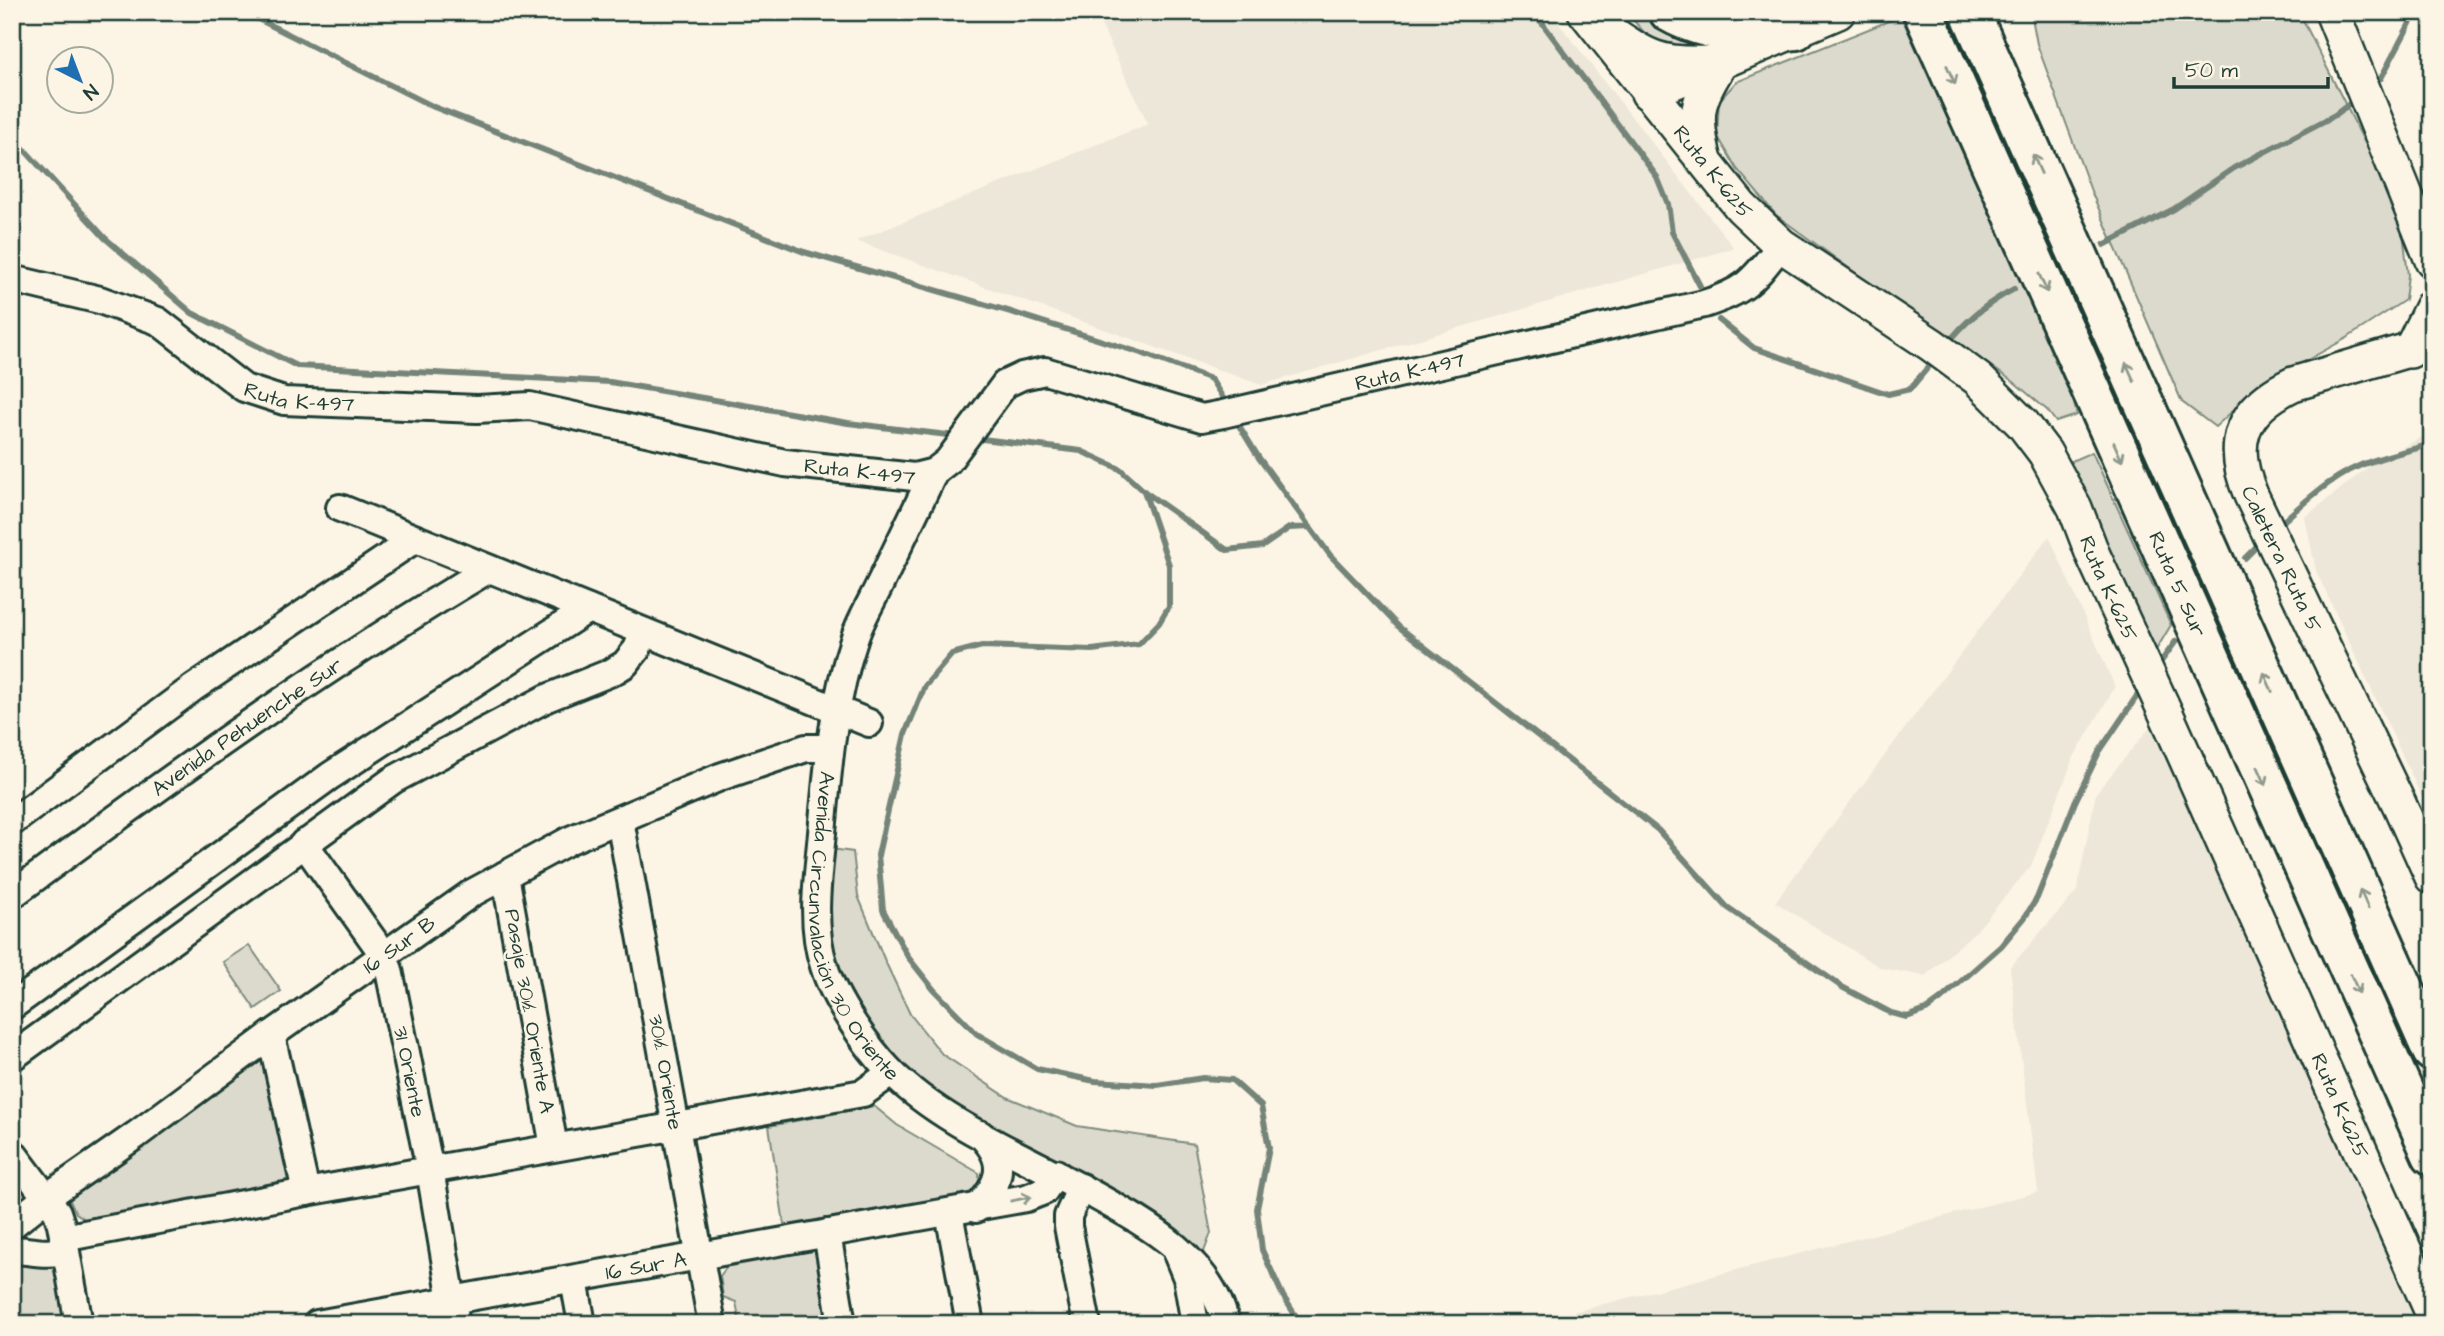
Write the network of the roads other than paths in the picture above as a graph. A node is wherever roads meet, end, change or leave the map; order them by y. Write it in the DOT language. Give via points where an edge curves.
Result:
graph roads {
  1 [pos="1669,12"];
  2 [pos="1838,12"];
  3 [pos="1923,12"];
  4 [pos="1970,12"];
  5 [pos="2332,12"];
  6 [pos="1587,15"];
  7 [pos="1796,30"];
  8 [pos="1721,62"];
  9 [pos="1648,93"];
  10 [pos="1705,163"];
  11 [pos="1781,245"];
  12 [pos="2432,260"];
  13 [pos="12,279"];
  14 [pos="2432,306"];
  15 [pos="2421,347"];
  16 [pos="941,467"];
  17 [pos="340,508"];
  18 [pos="415,539"];
  19 [pos="489,569"];
  20 [pos="587,609"];
  21 [pos="644,632"];
  22 [pos="836,710"];
  23 [pos="869,723"];
  24 [pos="829,748"];
  25 [pos="620,820"];
  26 [pos="12,822"];
  27 [pos="304,843"];
  28 [pos="505,875"];
  29 [pos="2432,877"];
  30 [pos="12,895"];
  31 [pos="383,954"];
  32 [pos="12,1006"];
  33 [pos="271,1035"];
  34 [pos="2432,1051"];
  35 [pos="12,1056"];
  36 [pos="890,1071"];
  37 [pos="676,1126"];
  38 [pos="980,1134"];
  39 [pos="554,1147"];
  40 [pos="12,1152"];
  41 [pos="2432,1156"];
  42 [pos="430,1170"];
  43 [pos="1056,1173"];
  44 [pos="1081,1187"];
  45 [pos="306,1192"];
  46 [pos="47,1198"];
  47 [pos="976,1209"];
  48 [pos="949,1213"];
  49 [pos="12,1225"];
  50 [pos="827,1233"];
  51 [pos="1172,1242"];
  52 [pos="64,1243"];
  53 [pos="12,1250"];
  54 [pos="699,1255"];
  55 [pos="574,1280"];
  56 [pos="454,1312"];
  57 [pos="2432,1312"];
  58 [pos="321,1323"];
  59 [pos="1194,1323"];
  60 [pos="79,1324"];
  61 [pos="582,1324"];
  62 [pos="712,1324"];
  63 [pos="842,1324"];
  64 [pos="970,1324"];
  65 [pos="1087,1324"];
  66 [pos="1226,1324"];
  1 -- 7 [label="highway" via="1715,30"];
  2 -- 7 [label="main road"];
  3 -- 41 [label="highway, Ruta 5 Sur, one-way"];
  34 -- 4 [label="highway, Ruta 5 Sur, one-way"];
  5 -- 12 [label="main road"];
  6 -- 8 [label="main road" via="1657,60"];
  6 -- 9 [label="main road, Ruta K-625"];
  7 -- 8 [label="main road"];
  8 -- 9 [label="main road"];
  8 -- 10 [label="main road" via="1703,92 1697,113"];
  9 -- 10 [label="main road, Ruta K-625"];
  10 -- 11 [label="main road, Ruta K-625" via="1741,207"];
  11 -- 16 [label="street, Ruta K-497" via="1751,282 1732,295 1704,304 1202,418 1045,371 1022,376 1005,384"];
  11 -- 57 [label="main road, Ruta K-625" via="1956,361 1999,398 2045,453"];
  13 -- 16 [label="street, Ruta K-497" via="100,300 158,321 244,388 284,401 477,409 530,406 785,463 914,477"];
  14 -- 15 [label="main road"];
  15 -- 29 [label="main road, Caletera Ruta 5" via="2293,384 2262,405 2242,434 2239,456 2261,517"];
  16 -- 22 [label="street, Avenida Circunvalación 30 Oriente" via="856,634"];
  17 -- 18 [label="street"];
  18 -- 19 [label="street"];
  18 -- 26 [label="street" via="193,688"];
  19 -- 20 [label="street"];
  19 -- 30 [label="street, Avenida Pehuenche Sur" via="352,654"];
  20 -- 21 [label="street"];
  20 -- 32 [label="street" via="330,776"];
  21 -- 22 [label="street"];
  21 -- 27 [label="street" via="625,664 547,698 393,780"];
  22 -- 23 [label="street"];
  22 -- 24 [label="street, Avenida Circunvalación 30 Oriente"];
  24 -- 25 [label="street, 16 Sur B" via="806,748 720,777"];
  24 -- 36 [label="street, Avenida Circunvalación 30 Oriente" via="817,933 824,968 841,1003"];
  25 -- 28 [label="street, 16 Sur B"];
  25 -- 37 [label="street, 30½ Oriente"];
  27 -- 31 [label="street, 31 Oriente"];
  27 -- 35 [label="street"];
  28 -- 31 [label="street, 16 Sur B"];
  28 -- 39 [label="street, Pasaje 30½ Oriente A"];
  31 -- 33 [label="street, 16 Sur B"];
  31 -- 42 [label="street, 31 Oriente"];
  33 -- 45 [label="street"];
  33 -- 46 [label="street, 16 Sur B"];
  36 -- 37 [label="street" via="863,1093"];
  36 -- 38 [label="street, Avenida Circunvalación 30 Oriente" via="936,1109"];
  37 -- 39 [label="street"];
  37 -- 54 [label="street, 30½ Oriente"];
  38 -- 43 [label="street, Avenida Circunvalación 30 Oriente"];
  38 -- 47 [label="street" via="996,1153 999,1167 995,1185"];
  39 -- 42 [label="street"];
  40 -- 46 [label="street"];
  42 -- 45 [label="street"];
  42 -- 56 [label="street, 31 Oriente"];
  43 -- 44 [label="street, Avenida Circunvalación 30 Oriente"];
  47 -- 43 [label="street, 16 Sur A, one-way" via="1039,1195"];
  44 -- 51 [label="street, Avenida Circunvalación 30 Oriente"];
  44 -- 65 [label="street" via="1068,1226"];
  45 -- 52 [label="street"];
  46 -- 49 [label="street, 16 Sur B"];
  46 -- 52 [label="street" via="57,1212"];
  47 -- 48 [label="street, 16 Sur A"];
  48 -- 50 [label="street, 16 Sur A"];
  48 -- 64 [label="street"];
  50 -- 54 [label="street, 16 Sur A"];
  50 -- 63 [label="street"];
  51 -- 59 [label="street" via="1187,1278"];
  51 -- 66 [label="street, Avenida Circunvalación 30 Oriente" via="1210,1285"];
  52 -- 53 [label="street" via="58,1253"];
  52 -- 60 [label="street"];
  54 -- 55 [label="street, 16 Sur A"];
  54 -- 62 [label="street, 30½ Oriente"];
  55 -- 56 [label="street, 16 Sur A"];
  55 -- 61 [label="street"];
  56 -- 58 [label="street, 16 Sur A"];
}
